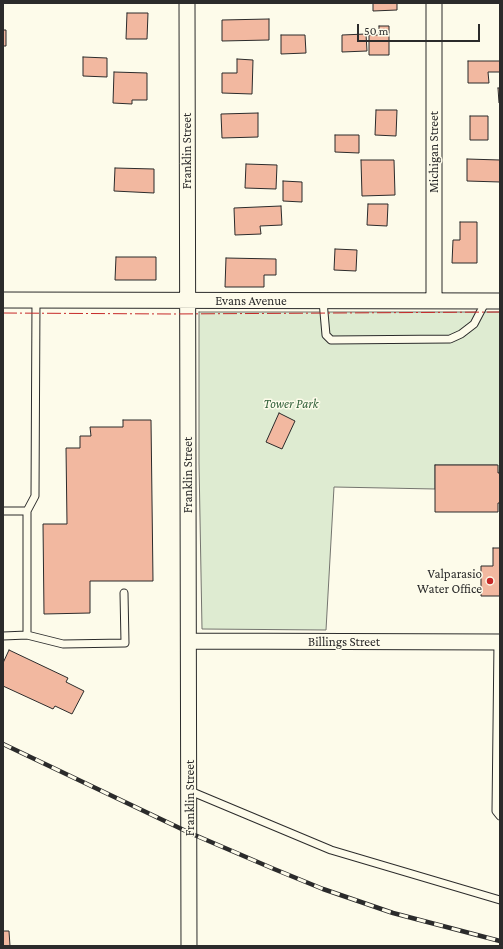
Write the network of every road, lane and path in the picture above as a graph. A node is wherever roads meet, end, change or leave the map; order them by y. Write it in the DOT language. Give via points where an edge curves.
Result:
graph roads {
  1 [pos="187,3"];
  2 [pos="434,3"];
  3 [pos="3,300"];
  4 [pos="36,300"];
  5 [pos="187,300"];
  6 [pos="324,301"];
  7 [pos="434,301"];
  8 [pos="493,301"];
  9 [pos="3,511"];
  10 [pos="27,511"];
  11 [pos="124,593"];
  12 [pos="27,635"];
  13 [pos="3,636"];
  14 [pos="189,641"];
  15 [pos="499,642"];
  16 [pos="190,791"];
  17 [pos="500,816"];
  18 [pos="500,900"];
  19 [pos="189,946"];
  1 -- 5 [label="street, Franklin Street"];
  2 -- 7 [label="street, Michigan Street"];
  3 -- 4 [label="street, Evans Avenue"];
  4 -- 5 [label="street, Evans Avenue"];
  4 -- 10 [label="lane" via="35,496"];
  5 -- 6 [label="street, Evans Avenue"];
  5 -- 14 [label="street, Franklin Street"];
  6 -- 7 [label="street, Evans Avenue"];
  6 -- 8 [label="lane" via="326,335 331,340 450,339 474,324"];
  7 -- 8 [label="street, Evans Avenue"];
  9 -- 10 [label="lane"];
  10 -- 12 [label="lane"];
  11 -- 12 [label="lane" via="125,643 63,644"];
  12 -- 13 [label="lane"];
  14 -- 15 [label="street, Billings Street"];
  14 -- 16 [label="street, Franklin Street"];
  15 -- 17 [label="lane" via="496,811"];
  16 -- 18 [label="lane" via="331,850"];
  16 -- 19 [label="street, Franklin Street"];
}
